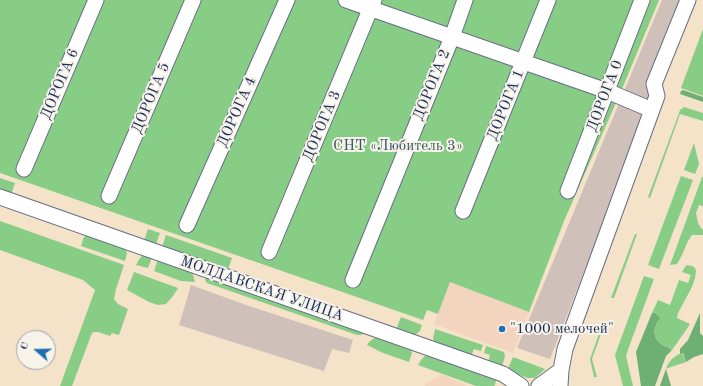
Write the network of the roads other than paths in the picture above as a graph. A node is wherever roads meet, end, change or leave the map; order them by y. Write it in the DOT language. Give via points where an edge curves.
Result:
graph roads {
  1 [pos="96,0"];
  2 [pos="193,0"];
  3 [pos="287,0"];
  4 [pos="346,0"];
  5 [pos="465,0"];
  6 [pos="548,0"];
  7 [pos="642,0"];
  8 [pos="688,0"];
  9 [pos="373,4"];
  10 [pos="452,37"];
  11 [pos="523,62"];
  12 [pos="607,91"];
  13 [pos="652,110"];
  14 [pos="24,169"];
  15 [pos="568,191"];
  16 [pos="109,196"];
  17 [pos="0,197"];
  18 [pos="463,211"];
  19 [pos="188,225"];
  20 [pos="269,252"];
  21 [pos="353,280"];
  22 [pos="561,370"];
  23 [pos="521,386"];
  24 [pos="538,386"];
  25 [pos="560,386"];
  1 -- 14 [label="street, ДОРОГА 6"];
  2 -- 16 [label="street, ДОРОГА 5"];
  3 -- 19 [label="street, ДОРОГА 4"];
  4 -- 9 [label="street"];
  5 -- 10 [label="street, ДОРОГА 2"];
  6 -- 11 [label="street, ДОРОГА 1"];
  7 -- 12 [label="street, ДОРОГА 0"];
  8 -- 13 [label="street" via="654,84 657,96"];
  9 -- 10 [label="street"];
  9 -- 20 [label="street, ДОРОГА 3"];
  10 -- 11 [label="street"];
  10 -- 21 [label="street, ДОРОГА 2"];
  11 -- 12 [label="street"];
  11 -- 18 [label="street, ДОРОГА 1"];
  12 -- 13 [label="street"];
  12 -- 15 [label="street, ДОРОГА 0"];
  13 -- 22 [label="street" via="565,348"];
  17 -- 23 [label="street, МОЛДАВСКАЯ УЛИЦА" via="503,374"];
  22 -- 24 [label="street"];
  22 -- 25 [label="street"];
}
